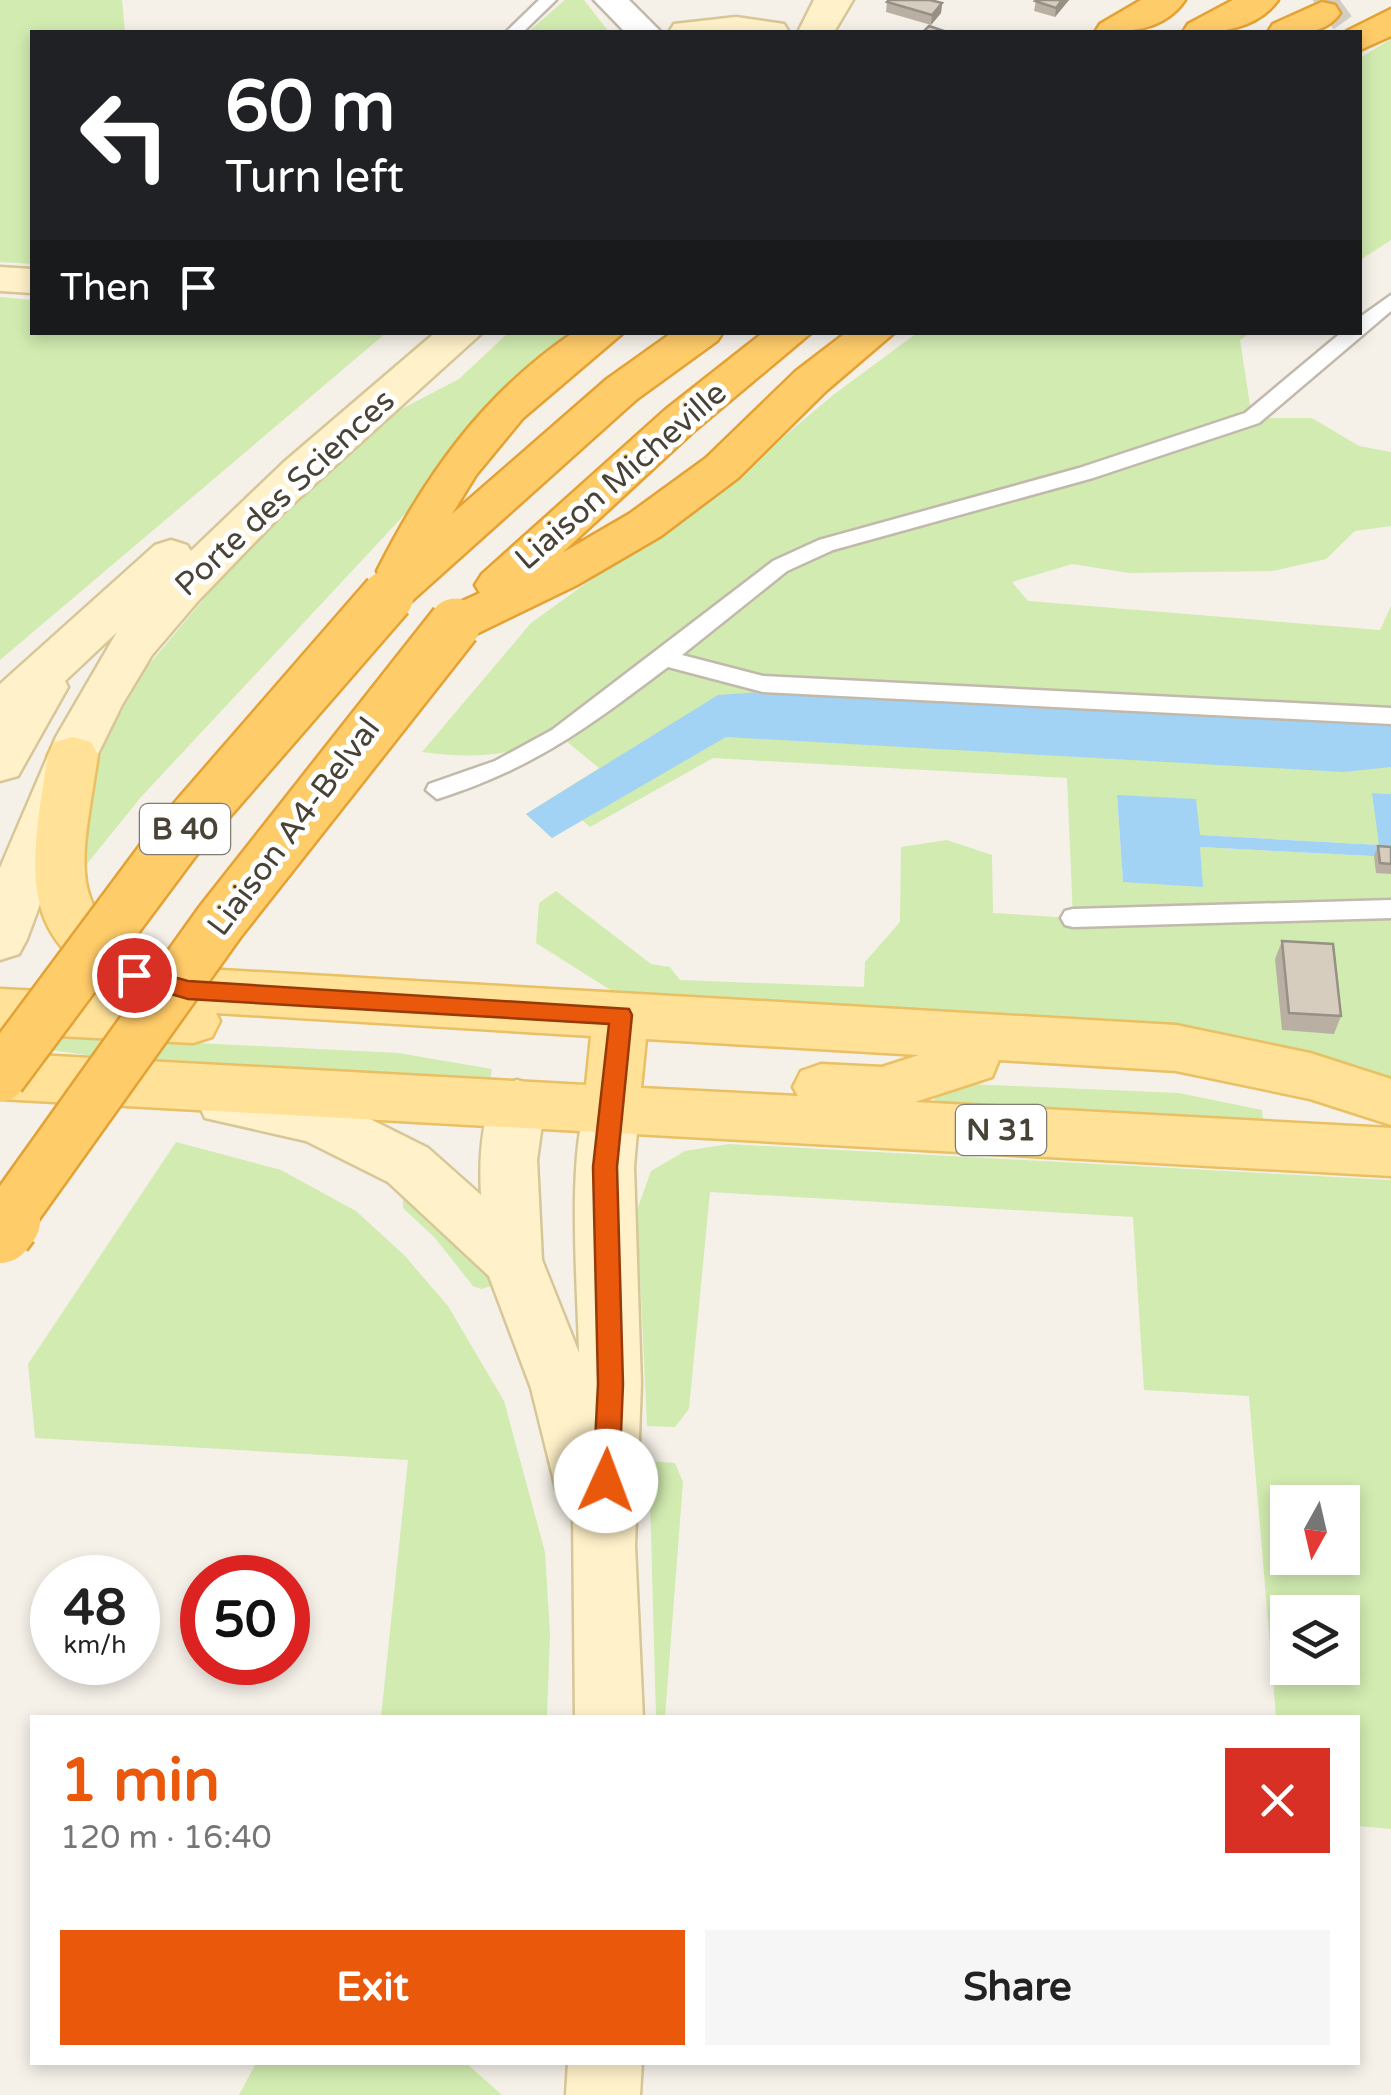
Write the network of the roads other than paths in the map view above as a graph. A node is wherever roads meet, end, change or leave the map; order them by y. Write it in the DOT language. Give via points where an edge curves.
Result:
graph roads {
  1 [pos="548,0"];
  2 [pos="610,0"];
  3 [pos="780,0"];
  4 [pos="835,0"];
  5 [pos="1166,0"];
  6 [pos="1260,0"];
  7 [pos="1322,13"];
  8 [pos="1391,20"];
  9 [pos="516,30"];
  10 [pos="642,30"];
  11 [pos="754,30"];
  12 [pos="817,30"];
  13 [pos="1116,30"];
  14 [pos="1205,30"];
  15 [pos="1290,30"];
  16 [pos="1362,38"];
  17 [pos="0,279"];
  18 [pos="30,281"];
  19 [pos="1391,302"];
  20 [pos="1362,326"];
  21 [pos="428,335"];
  22 [pos="459,335"];
  23 [pos="598,335"];
  24 [pos="698,335"];
  25 [pos="786,335"];
  26 [pos="870,335"];
  27 [pos="1350,335"];
  28 [pos="388,596"];
  29 [pos="455,624"];
  30 [pos="64,654"];
  31 [pos="665,658"];
  32 [pos="0,712"];
  33 [pos="1391,716"];
  34 [pos="73,755"];
  35 [pos="0,763"];
  36 [pos="437,790"];
  37 [pos="1391,909"];
  38 [pos="1074,918"];
  39 [pos="0,939"];
  40 [pos="0,1011"];
  41 [pos="616,1060"];
  42 [pos="0,1076"];
  43 [pos="138,1083"];
  44 [pos="1391,1102"];
  45 [pos="517,1103"];
  46 [pos="1391,1116"];
  47 [pos="1391,1152"];
  48 [pos="0,1230"];
  49 [pos="513,1260"];
  50 [pos="603,1546"];
  51 [pos="609,1715"];
  52 [pos="604,2065"];
  53 [pos="603,2095"];
  1 -- 9 [label="lane"];
  2 -- 10 [label="street"];
  3 -- 11 [label="main road"];
  4 -- 12 [label="main road"];
  5 -- 13 [label="highway"];
  6 -- 14 [label="highway"];
  7 -- 15 [label="highway"];
  8 -- 16 [label="highway"];
  17 -- 18 [label="main road"];
  19 -- 20 [label="lane"];
  21 -- 30 [label="main road, Porte des Sciences"];
  22 -- 34 [label="main road, Porte des Sciences" via="252,515 158,613 116,672"];
  23 -- 28 [label="highway, B 40" via="510,402 466,454"];
  24 -- 28 [label="highway, Liaison Micheville / B 40" via="622,389"];
  25 -- 29 [label="highway, Liaison Micheville / B 40" via="680,420"];
  26 -- 29 [label="highway, B 40" via="722,468 645,525 562,574"];
  27 -- 31 [label="lane" via="1252,418 1086,473 826,544 780,566"];
  28 -- 42 [label="highway, B 40, bridge" via="175,841"];
  29 -- 48 [label="highway, Liaison A4-Belval / B 40, bridge" via="290,830"];
  30 -- 32 [label="main road, Porte des Sciences"];
  30 -- 35 [label="main road, Porte des Sciences"];
  31 -- 33 [label="lane" via="762,684"];
  31 -- 36 [label="lane" via="560,736"];
  34 -- 39 [label="main road, Porte des Sciences" via="37,832"];
  34 -- 41 [label="main road, N 31" via="59,846 62,901 78,936 134,975 188,990"];
  37 -- 38 [label="lane"];
  40 -- 41 [label="main road, N 31"];
  41 -- 44 [label="main road, N 31" via="1176,1048 1310,1076"];
  41 -- 45 [label="main road, N 31"];
  41 -- 46 [label="main road, N 31" via="882,1090 972,1061 1176,1078"];
  41 -- 47 [label="main road, N 31"];
  41 -- 50 [label="main road" via="605,1167 610,1384"];
  42 -- 43 [label="main road, N 31"];
  43 -- 45 [label="main road, N 31"];
  43 -- 49 [label="main road" via="316,1119 408,1164"];
  45 -- 49 [label="main road" via="508,1160"];
  49 -- 50 [label="main road" via="562,1388"];
  50 -- 51 [label="main road"];
  52 -- 53 [label="main road"];
}
